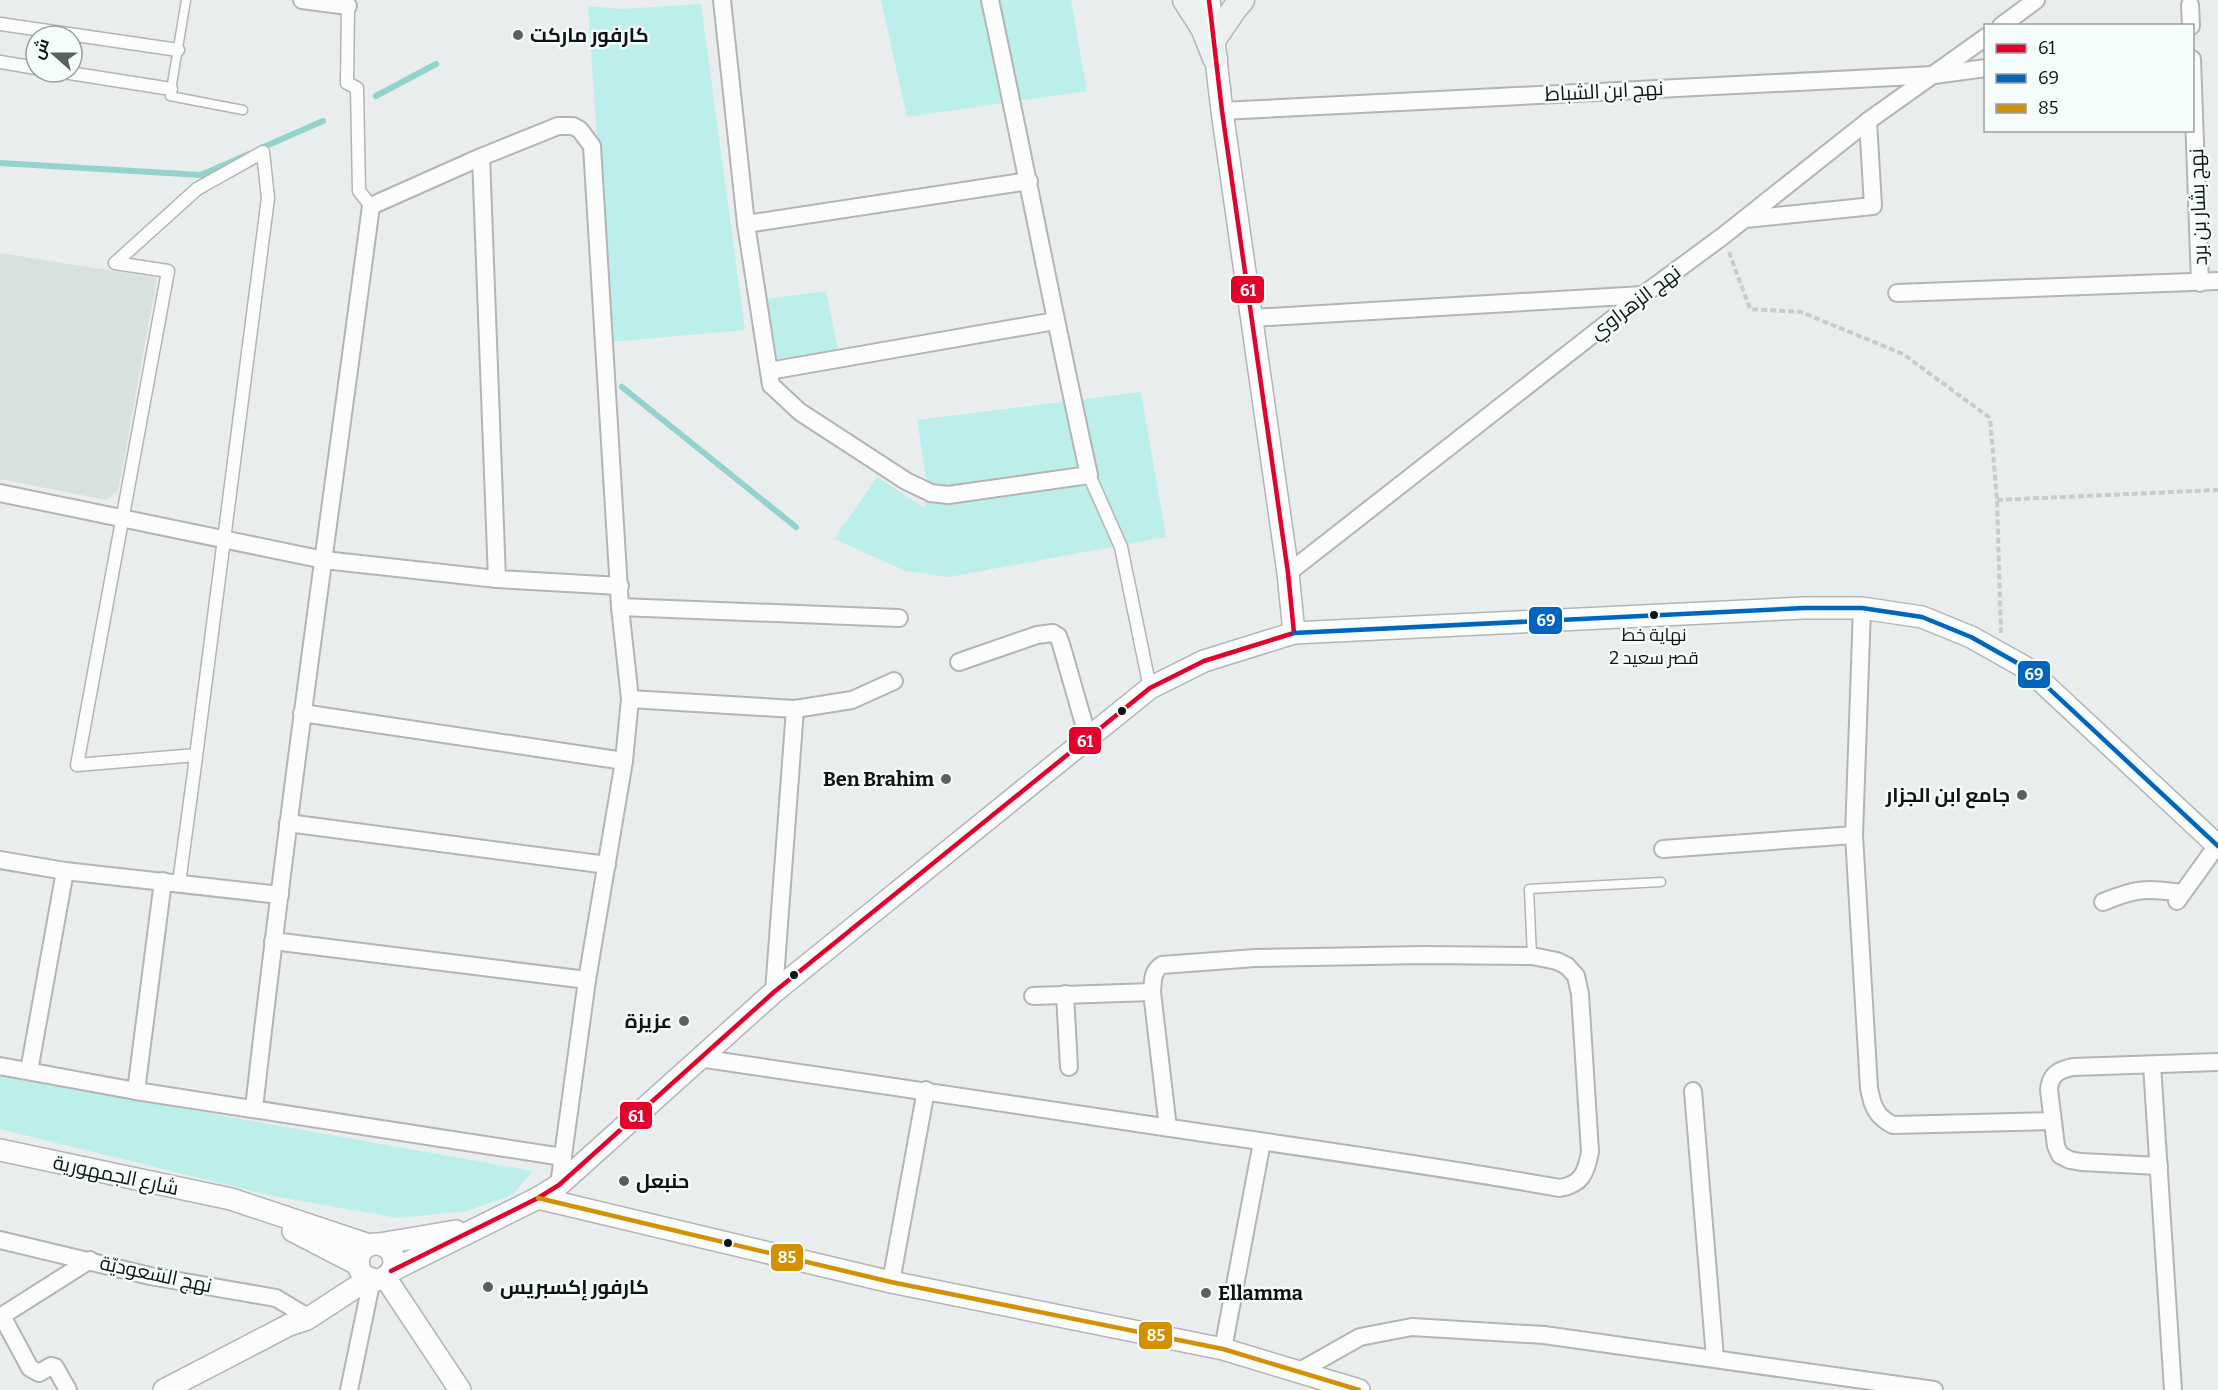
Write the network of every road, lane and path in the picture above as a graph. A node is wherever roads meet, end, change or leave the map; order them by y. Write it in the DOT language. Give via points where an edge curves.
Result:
graph roads {
  1 [pos="186,0"];
  2 [pos="302,0"];
  3 [pos="722,0"];
  4 [pos="990,0"];
  5 [pos="1185,0"];
  6 [pos="1209,0"];
  7 [pos="1242,0"];
  8 [pos="2036,0"];
  9 [pos="2190,5"];
  10 [pos="348,6"];
  11 [pos="0,24"];
  12 [pos="2004,24"];
  13 [pos="2191,24"];
  14 [pos="1984,38"];
  15 [pos="1215,49"];
  16 [pos="178,50"];
  17 [pos="0,62"];
  18 [pos="24,66"];
  19 [pos="1984,68"];
  20 [pos="84,75"];
  21 [pos="1934,75"];
  22 [pos="171,89"];
  23 [pos="2194,91"];
  24 [pos="243,110"];
  25 [pos="1222,111"];
  26 [pos="1868,121"];
  27 [pos="481,157"];
  28 [pos="1029,181"];
  29 [pos="371,206"];
  30 [pos="1745,219"];
  31 [pos="746,224"];
  32 [pos="1723,236"];
  33 [pos="2218,282"];
  34 [pos="2200,283"];
  35 [pos="1896,293"];
  36 [pos="1643,295"];
  37 [pos="1252,318"];
  38 [pos="1055,321"];
  39 [pos="769,371"];
  40 [pos="1089,475"];
  41 [pos="2218,490"];
  42 [pos="0,493"];
  43 [pos="1997,500"];
  44 [pos="122,520"];
  45 [pos="225,540"];
  46 [pos="324,560"];
  47 [pos="1288,573"];
  48 [pos="497,579"];
  49 [pos="620,586"];
  50 [pos="620,607"];
  51 [pos="1862,608"];
  52 [pos="899,618"];
  53 [pos="1294,633"];
  54 [pos="2002,655"];
  55 [pos="959,662"];
  56 [pos="894,681"];
  57 [pos="1150,688"];
  58 [pos="630,699"];
  59 [pos="795,709"];
  60 [pos="302,713"];
  61 [pos="1089,738"];
  62 [pos="196,754"];
  63 [pos="624,760"];
  64 [pos="288,823"];
  65 [pos="1854,835"];
  66 [pos="2218,845"];
  67 [pos="1663,849"];
  68 [pos="0,860"];
  69 [pos="607,865"];
  70 [pos="65,871"];
  71 [pos="171,882"];
  72 [pos="1661,882"];
  73 [pos="279,895"];
  74 [pos="2103,902"];
  75 [pos="273,941"];
  76 [pos="1532,956"];
  77 [pos="587,980"];
  78 [pos="774,992"];
  79 [pos="1152,992"];
  80 [pos="1065,994"];
  81 [pos="1034,996"];
  82 [pos="699,1058"];
  83 [pos="2218,1062"];
  84 [pos="2152,1065"];
  85 [pos="0,1066"];
  86 [pos="1069,1067"];
  87 [pos="29,1071"];
  88 [pos="136,1090"];
  89 [pos="926,1090"];
  90 [pos="1693,1091"];
  91 [pos="254,1108"];
  92 [pos="2052,1121"];
  93 [pos="1168,1128"];
  94 [pos="1262,1142"];
  95 [pos="0,1150"];
  96 [pos="563,1157"];
  97 [pos="2159,1166"];
  98 [pos="559,1185"];
  99 [pos="538,1198"];
  100 [pos="231,1199"];
  101 [pos="477,1227"];
  102 [pos="0,1240"];
  103 [pos="374,1245"];
  104 [pos="90,1260"];
  105 [pos="373,1273"];
  106 [pos="891,1282"];
  107 [pos="1,1316"];
  108 [pos="299,1319"];
  109 [pos="1223,1350"];
  110 [pos="1715,1358"];
  111 [pos="1298,1372"];
  112 [pos="68,1390"];
  113 [pos="164,1390"];
  114 [pos="349,1390"];
  115 [pos="460,1390"];
  116 [pos="1359,1390"];
  117 [pos="1934,1390"];
  118 [pos="2173,1390"];
  1 -- 16 [label="lane"];
  2 -- 10 [label="street"];
  3 -- 31 [label="street"];
  4 -- 28 [label="street"];
  5 -- 15 [label="main road"];
  6 -- 15 [label="street"];
  7 -- 15 [label="main road" via="1234,8"];
  8 -- 12 [label="street"];
  9 -- 13 [label="street"];
  10 -- 29 [label="street" via="346,83 357,88 359,190"];
  11 -- 16 [label="street"];
  14 -- 21 [label="street, نهج الزهراوي"];
  15 -- 25 [label="street"];
  16 -- 22 [label="lane"];
  17 -- 18 [label="street"];
  19 -- 21 [label="street, نهج ابن الشباط"];
  20 -- 22 [label="street"];
  21 -- 25 [label="street, نهج ابن الشباط"];
  21 -- 26 [label="street, نهج الزهراوي"];
  22 -- 24 [label="lane" via="170,96"];
  23 -- 34 [label="street, نهج بشار بن برد"];
  25 -- 37 [label="street"];
  26 -- 30 [label="street, نهج الزهراوي"];
  26 -- 30 [label="street" via="1873,206"];
  27 -- 29 [label="street"];
  27 -- 48 [label="street"];
  27 -- 49 [label="street" via="565,125 580,130 592,146"];
  28 -- 31 [label="street"];
  28 -- 38 [label="street"];
  29 -- 46 [label="street"];
  30 -- 32 [label="street, نهج الزهراوي"];
  31 -- 39 [label="street"];
  32 -- 36 [label="street, نهج الزهراوي"];
  32 -- 43 [label="path" via="1750,309 1801,312 1903,354 1990,418"];
  33 -- 34 [label="street"];
  34 -- 35 [label="street"];
  36 -- 37 [label="street"];
  36 -- 47 [label="street, نهج الزهراوي"];
  37 -- 47 [label="street"];
  38 -- 39 [label="street"];
  38 -- 40 [label="street"];
  39 -- 40 [label="street" via="771,385 800,412 931,493 948,495"];
  40 -- 57 [label="street" via="1121,547"];
  41 -- 43 [label="path"];
  42 -- 44 [label="street"];
  43 -- 54 [label="path"];
  44 -- 45 [label="street"];
  44 -- 45 [label="street" via="168,271 115,263 197,189 263,152 268,198"];
  44 -- 62 [label="street" via="77,765"];
  45 -- 46 [label="street"];
  45 -- 62 [label="street"];
  46 -- 48 [label="street"];
  46 -- 60 [label="street"];
  47 -- 53 [label="street"];
  48 -- 49 [label="street"];
  49 -- 50 [label="street"];
  50 -- 52 [label="street"];
  50 -- 58 [label="street"];
  51 -- 53 [label="street"];
  51 -- 54 [label="street" via="1922,617"];
  51 -- 65 [label="street"];
  53 -- 57 [label="street" via="1204,661"];
  54 -- 66 [label="street" via="2028,669"];
  55 -- 61 [label="street" via="1053,633 1061,644"];
  56 -- 59 [label="street" via="852,700"];
  57 -- 61 [label="street"];
  58 -- 59 [label="street"];
  58 -- 63 [label="street"];
  59 -- 78 [label="street"];
  60 -- 63 [label="street"];
  60 -- 64 [label="street"];
  61 -- 78 [label="street"];
  62 -- 71 [label="street"];
  63 -- 69 [label="street"];
  64 -- 69 [label="street"];
  64 -- 73 [label="street"];
  65 -- 67 [label="street"];
  65 -- 92 [label="street" via="1869,1088 1876,1113 1893,1125"];
  66 -- 74 [label="street" via="2179,897 2146,889"];
  68 -- 70 [label="street"];
  69 -- 77 [label="street"];
  70 -- 71 [label="street"];
  70 -- 87 [label="street"];
  71 -- 73 [label="street"];
  71 -- 88 [label="street"];
  72 -- 76 [label="lane" via="1529,888"];
  73 -- 75 [label="street"];
  75 -- 77 [label="street"];
  75 -- 91 [label="street"];
  76 -- 79 [label="street" via="1266,958 1162,965 1154,975"];
  76 -- 94 [label="street" via="1567,966 1576,976 1580,994 1590,1152 1587,1168 1573,1186 1560,1188"];
  77 -- 96 [label="street"];
  78 -- 82 [label="street"];
  79 -- 80 [label="street"];
  79 -- 93 [label="street"];
  80 -- 81 [label="street"];
  80 -- 86 [label="street"];
  82 -- 89 [label="street"];
  82 -- 98 [label="street"];
  83 -- 84 [label="street"];
  84 -- 92 [label="street" via="2061,1070 2050,1082"];
  84 -- 97 [label="street"];
  85 -- 87 [label="street"];
  87 -- 88 [label="street"];
  88 -- 91 [label="street"];
  89 -- 93 [label="street"];
  89 -- 106 [label="street"];
  90 -- 110 [label="street"];
  91 -- 96 [label="street"];
  92 -- 97 [label="street" via="2060,1155 2070,1160"];
  93 -- 94 [label="street"];
  94 -- 109 [label="street"];
  95 -- 100 [label="street, شارع الجمهورية"];
  96 -- 98 [label="street"];
  97 -- 118 [label="street"];
  98 -- 99 [label="street"];
  99 -- 101 [label="street"];
  99 -- 106 [label="street"];
  100 -- 103 [label="street, شارع الجمهورية"];
  100 -- 105 [label="street, شارع الجمهورية"];
  101 -- 103 [label="street"];
  101 -- 105 [label="street"];
  102 -- 104 [label="street, نهج السّعوديّة"];
  103 -- 105 [label="street" via="360,1254"];
  103 -- 105 [label="street" via="389,1250 394,1260"];
  104 -- 107 [label="street"];
  104 -- 108 [label="street, نهج السّعوديّة" via="150,1276 276,1298"];
  105 -- 108 [label="street"];
  105 -- 114 [label="street"];
  105 -- 115 [label="street"];
  106 -- 109 [label="street"];
  107 -- 112 [label="street" via="30,1368 39,1373 55,1366"];
  108 -- 113 [label="street"];
  109 -- 111 [label="street"];
  110 -- 111 [label="street" via="1544,1335 1412,1327 1360,1336"];
  110 -- 117 [label="street"];
  111 -- 116 [label="street"];
}
